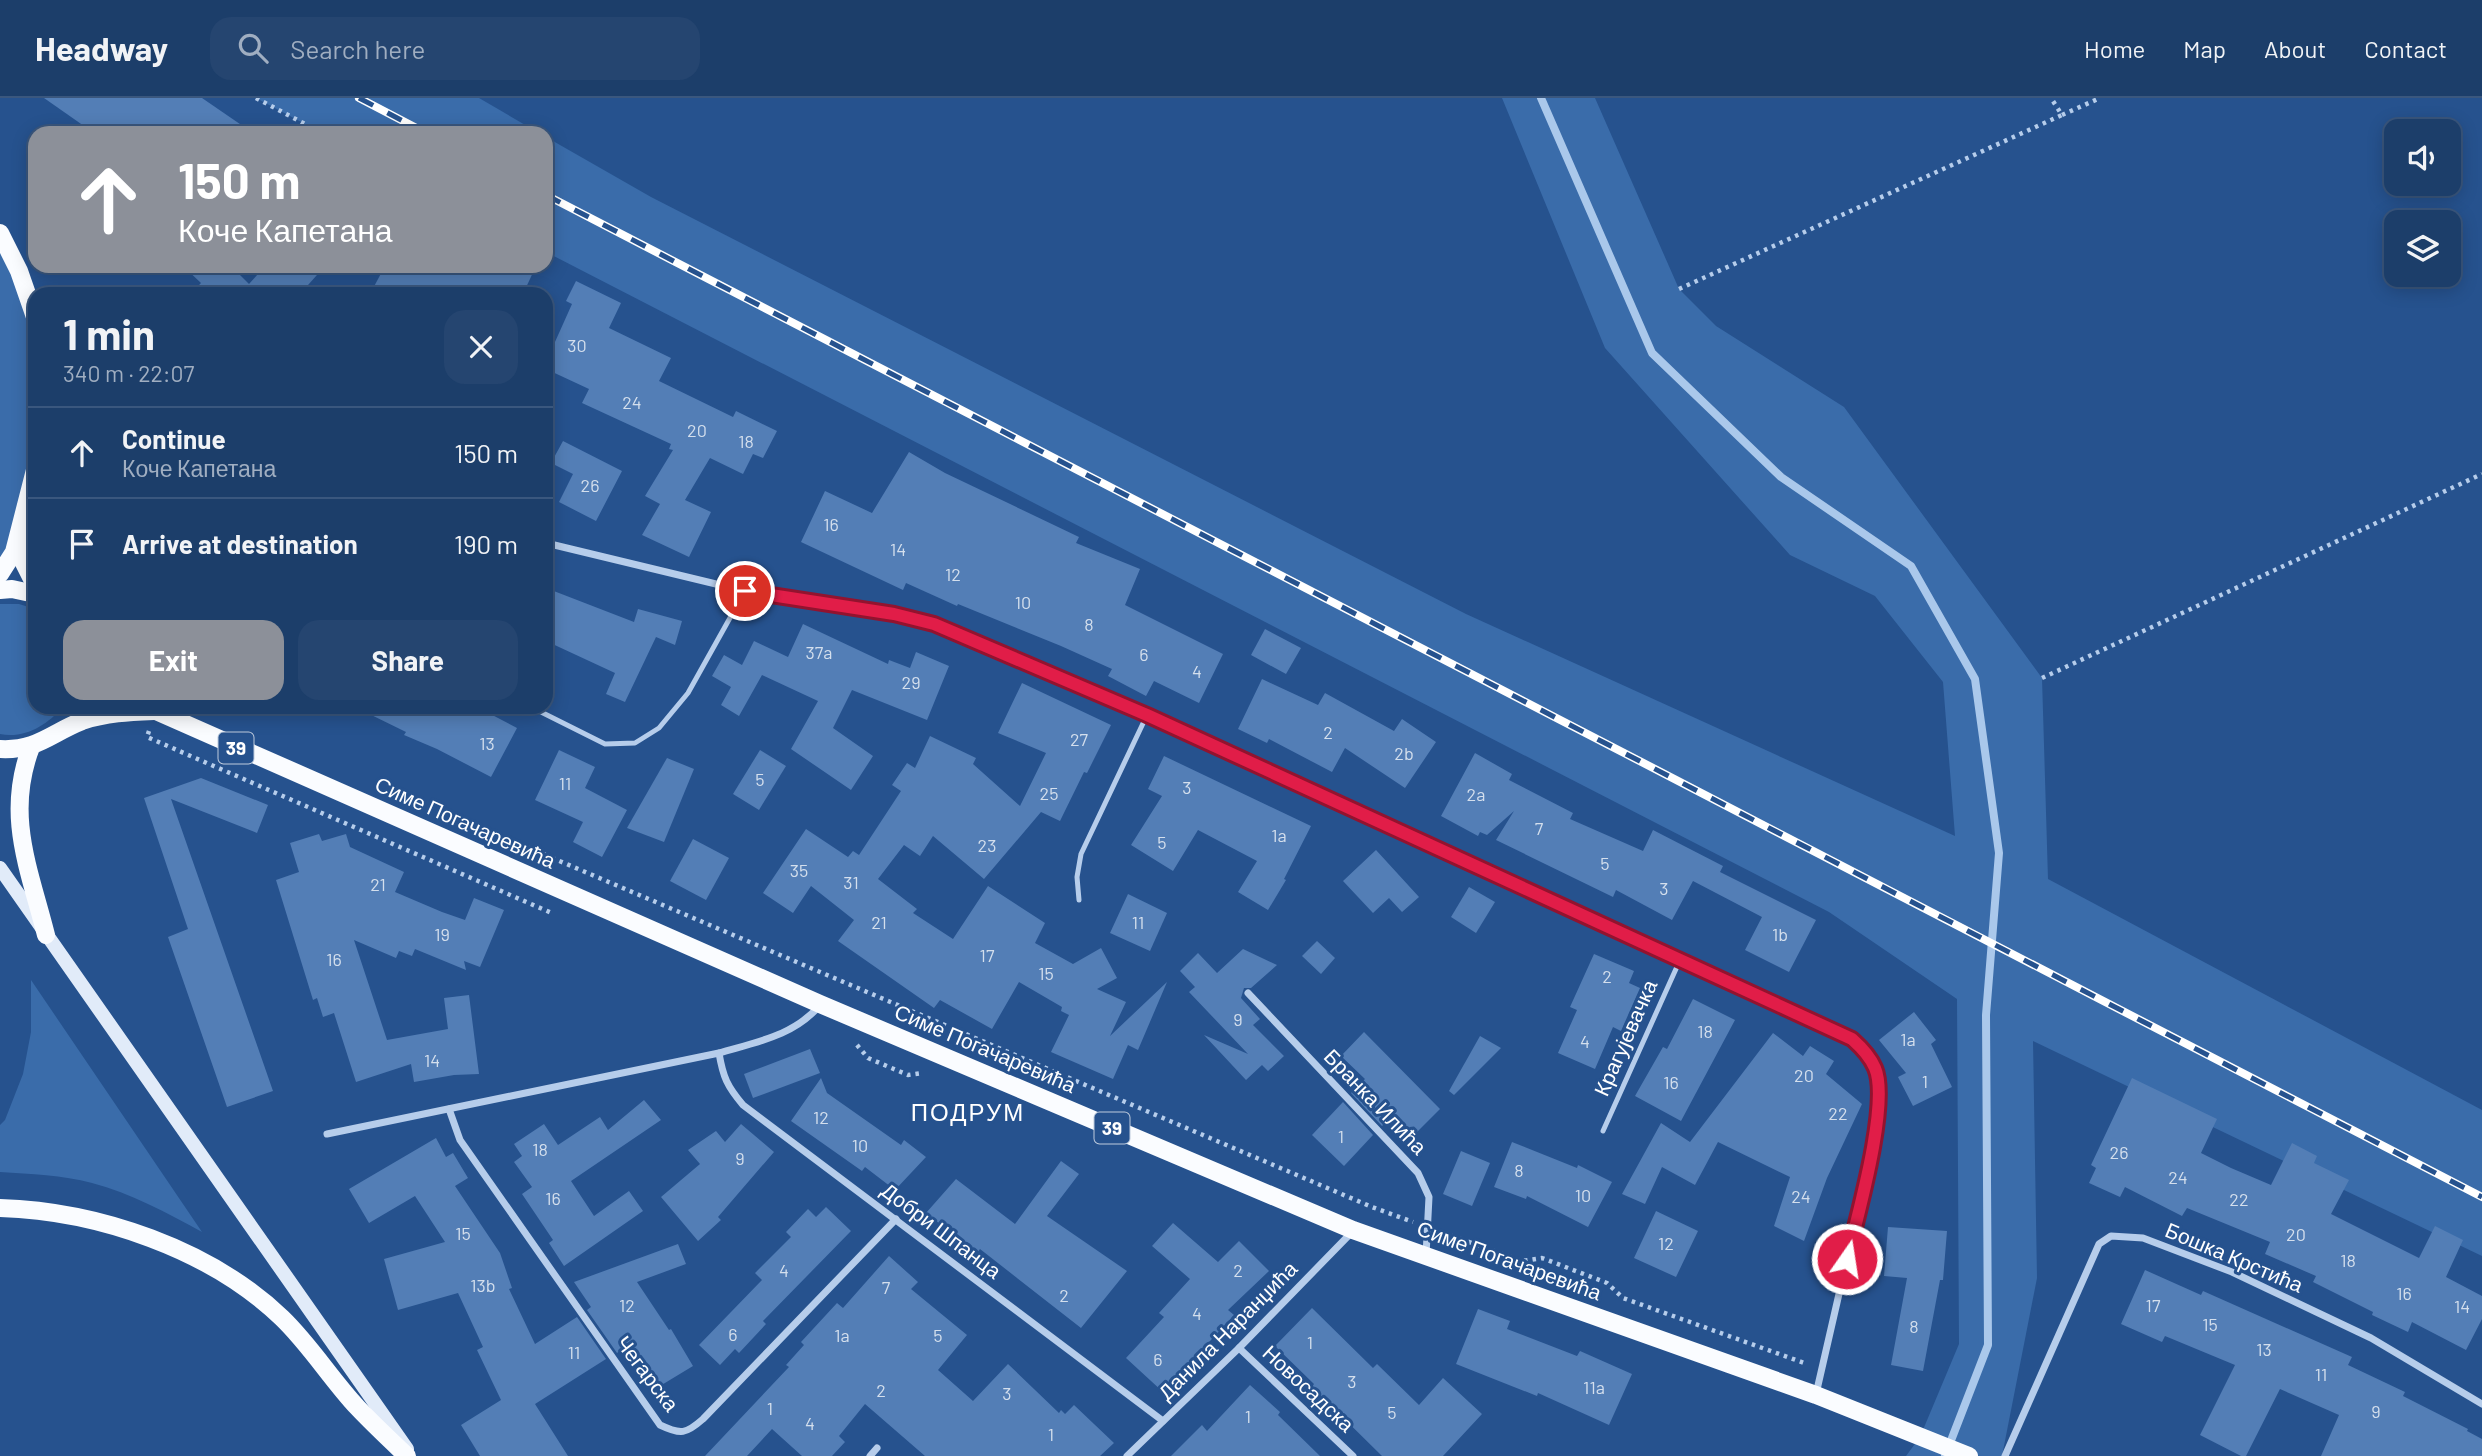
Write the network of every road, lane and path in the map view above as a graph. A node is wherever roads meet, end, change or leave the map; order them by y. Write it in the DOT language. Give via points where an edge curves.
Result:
graph roads {
  1 [pos="256,98"];
  2 [pos="2051,98"];
  3 [pos="2100,98"];
  4 [pos="2062,116"];
  5 [pos="309,126"];
  6 [pos="0,233"];
  7 [pos="1679,289"];
  8 [pos="28,297"];
  9 [pos="2482,474"];
  10 [pos="28,499"];
  11 [pos="20,533"];
  12 [pos="553,545"];
  13 [pos="28,571"];
  14 [pos="0,574"];
  15 [pos="0,590"];
  16 [pos="745,591"];
  17 [pos="28,592"];
  18 [pos="2042,678"];
  19 [pos="76,714"];
  20 [pos="113,714"];
  21 [pos="161,714"];
  22 [pos="545,714"];
  23 [pos="1147,715"];
  24 [pos="61,731"];
  25 [pos="31,747"];
  26 [pos="0,749"];
  27 [pos="485,829"];
  28 [pos="0,868"];
  29 [pos="1079,900"];
  30 [pos="46,935"];
  31 [pos="1680,960"];
  32 [pos="1248,993"];
  33 [pos="820,1004"];
  34 [pos="719,1053"];
  35 [pos="449,1109"];
  36 [pos="1603,1130"];
  37 [pos="327,1134"];
  38 [pos="0,1208"];
  39 [pos="896,1219"];
  40 [pos="1427,1227"];
  41 [pos="1353,1230"];
  42 [pos="1426,1256"];
  43 [pos="1239,1348"];
  44 [pos="1822,1370"];
  45 [pos="1816,1395"];
  46 [pos="2482,1404"];
  47 [pos="1163,1421"];
  48 [pos="877,1448"];
  49 [pos="409,1456"];
  50 [pos="870,1456"];
  51 [pos="1127,1456"];
  52 [pos="1353,1456"];
  53 [pos="1969,1456"];
  54 [pos="2005,1456"];
  1 -- 5 [label="path"];
  2 -- 4 [label="path"];
  3 -- 4 [label="path"];
  4 -- 7 [label="path"];
  6 -- 8 [label="main road"];
  9 -- 18 [label="path"];
  10 -- 11 [label="main road"];
  11 -- 13 [label="main road"];
  11 -- 14 [label="main road"];
  12 -- 16 [label="street, Крагујевачка"];
  15 -- 17 [label="main road"];
  16 -- 22 [label="lane" via="688,694 660,728 635,743 605,744"];
  16 -- 23 [label="street, Крагујевачка" via="934,624"];
  19 -- 24 [label="main road, Симе Погачаревића"];
  20 -- 24 [label="main road, Симе Погачаревића"];
  21 -- 33 [label="main road, Симе Погачаревића / 39"];
  23 -- 29 [label="lane" via="1081,854"];
  23 -- 31 [label="street, Крагујевачка"];
  24 -- 25 [label="main road, Симе Погачаревића"];
  25 -- 26 [label="main road, Симе Погачаревића"];
  25 -- 30 [label="main road" via="20,782 19,821"];
  27 -- 40 [label="path"];
  28 -- 30 [label="main road"];
  30 -- 49 [label="main road"];
  31 -- 36 [label="lane, Крагујевачка"];
  31 -- 44 [label="street, Крагујевачка" via="1852,1039 1876,1069 1880,1096 1870,1159"];
  32 -- 40 [label="street, Бранка Илића" via="1418,1173 1429,1197"];
  33 -- 34 [label="street" via="779,1036"];
  33 -- 41 [label="main road, Симе Погачаревића / 39"];
  34 -- 35 [label="street"];
  34 -- 39 [label="street, Добри Шпанца" via="728,1088 743,1105"];
  35 -- 37 [label="street"];
  35 -- 39 [label="street, Чегарска" via="460,1140 544,1262 660,1425 675,1432 689,1431 703,1419"];
  38 -- 49 [label="main road" via="38,1209 97,1221 152,1239 236,1282 282,1318 357,1407"];
  39 -- 47 [label="street, Добри Шпанца"];
  40 -- 42 [label="street, Бранка Илића"];
  40 -- 44 [label="path" via="1522,1261 1542,1258 1608,1283 1623,1298"];
  41 -- 42 [label="main road, Симе Погачаревића / 39"];
  41 -- 43 [label="street, Данила Наранџића"];
  42 -- 45 [label="main road, Симе Погачаревића / 39"];
  43 -- 47 [label="street, Данила Наранџића"];
  43 -- 52 [label="street, Новосадска"];
  44 -- 45 [label="street, Крагујевачка"];
  45 -- 53 [label="main road, Симе Погачаревића / 39"];
  46 -- 54 [label="street, Бошка Крстића" via="2371,1338 2232,1272 2143,1238 2111,1236 2099,1244"];
  47 -- 51 [label="street, Данила Наранџића"];
  48 -- 50 [label="street"];
}
